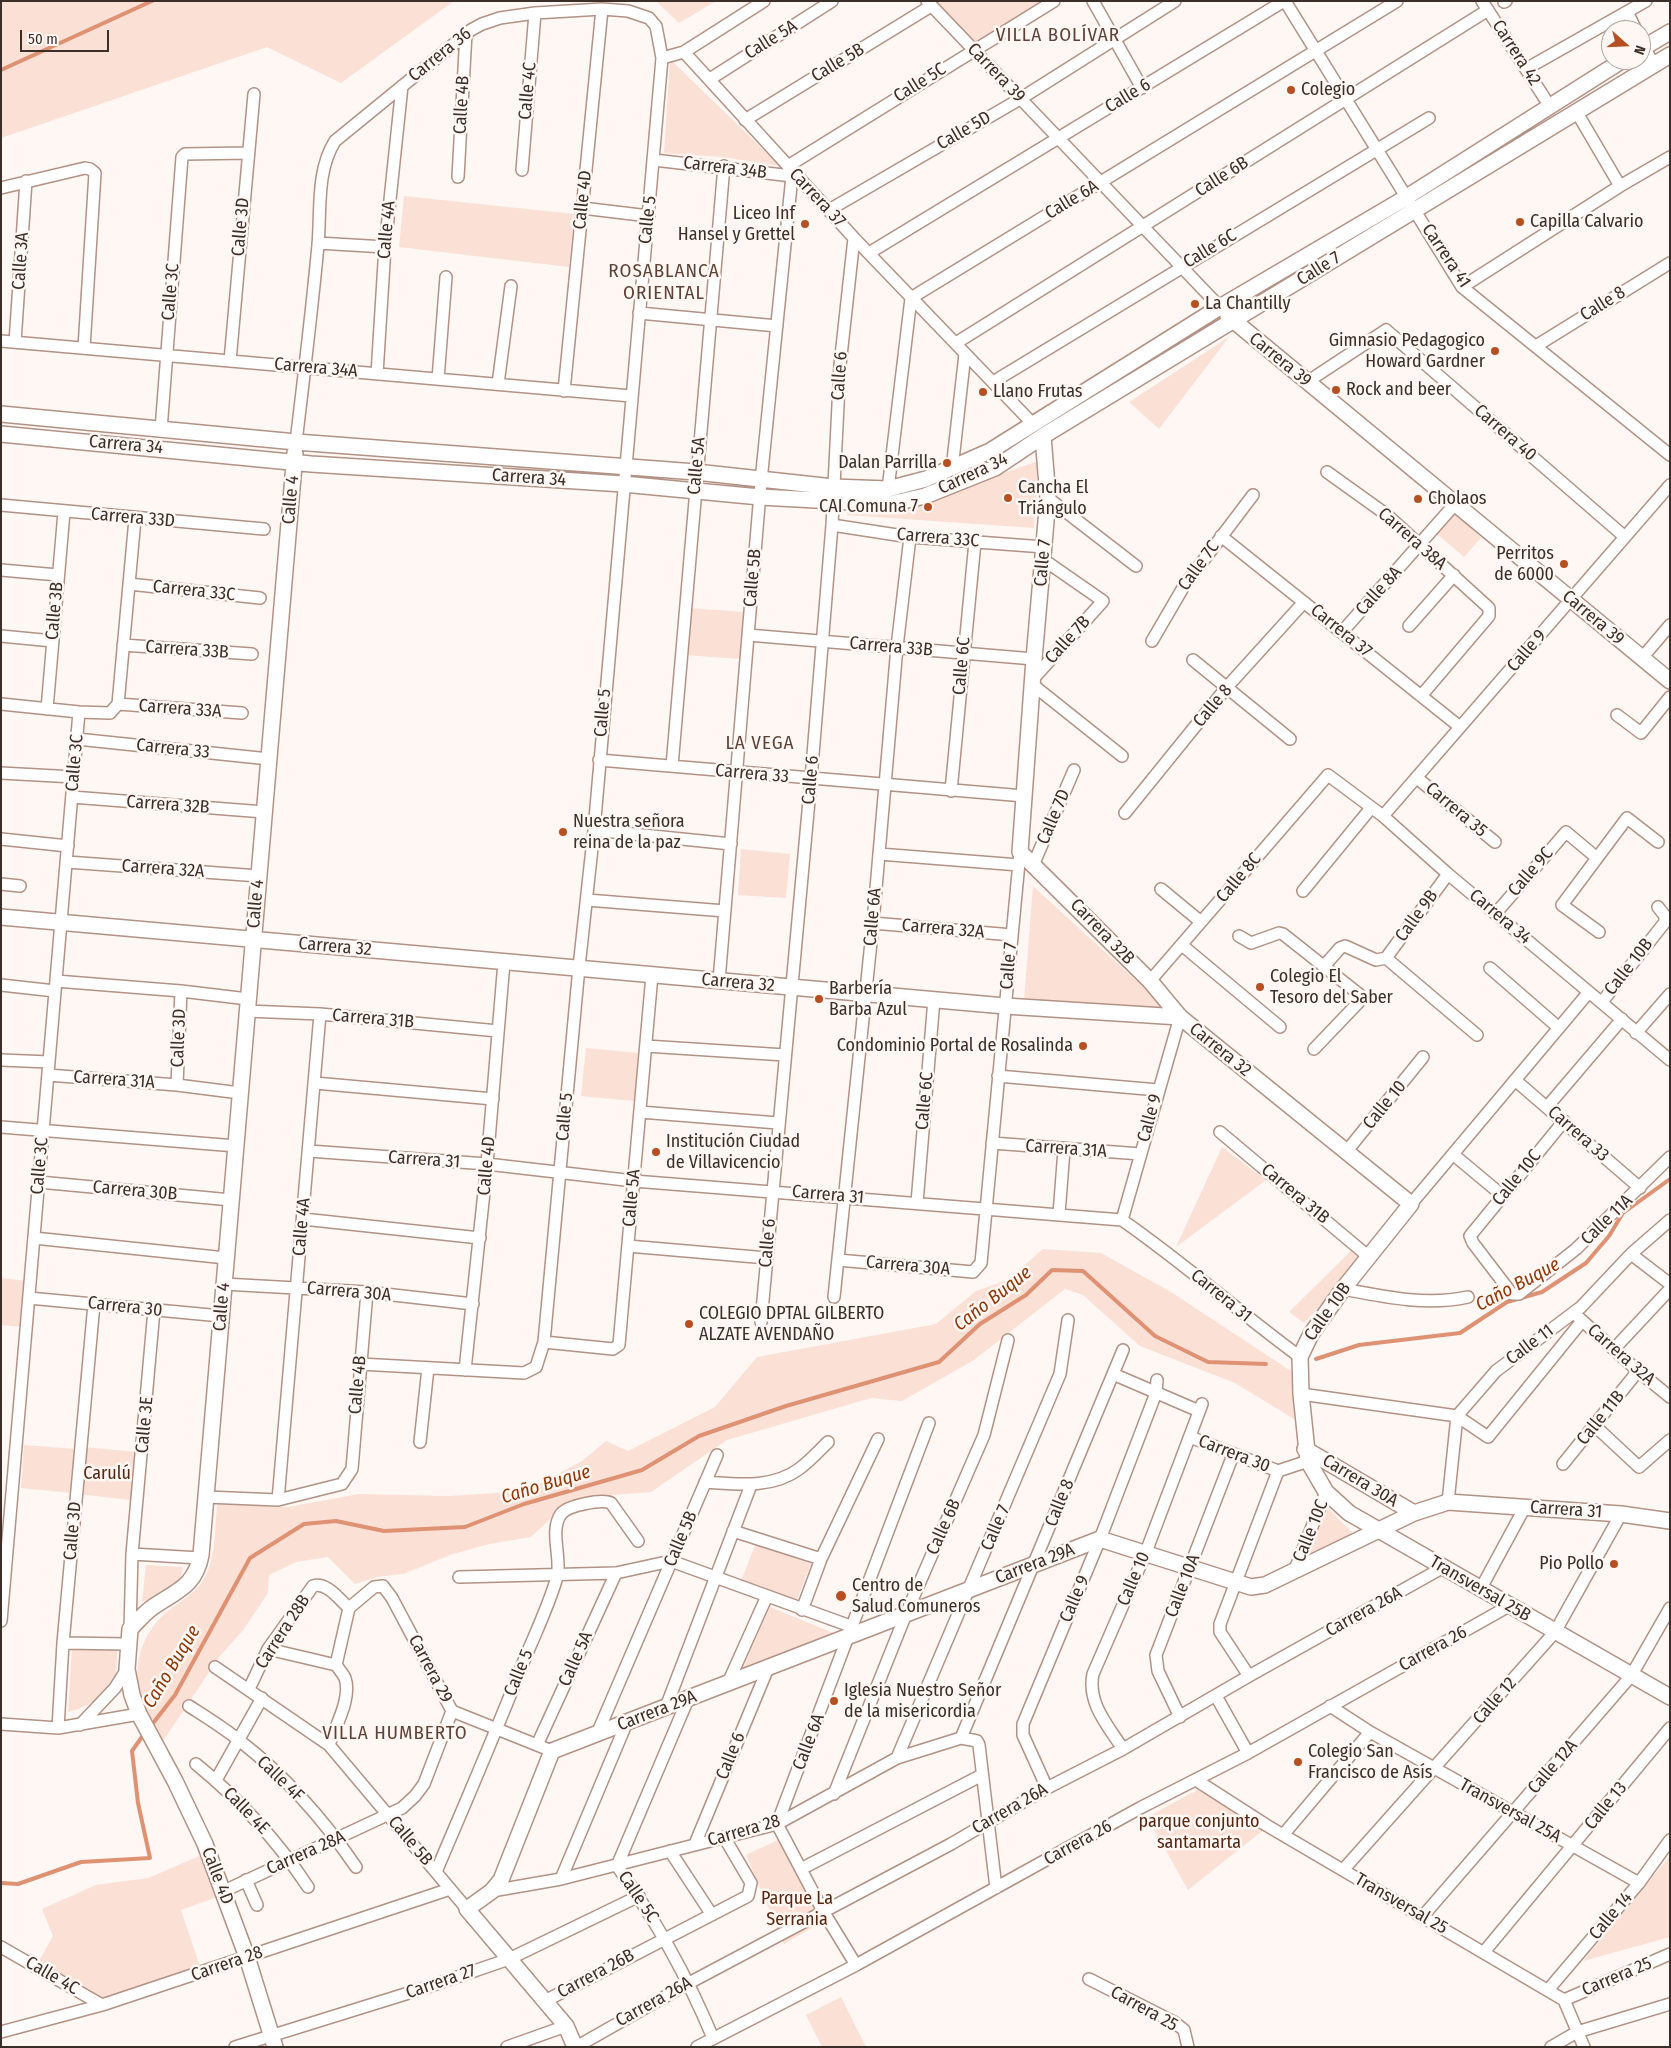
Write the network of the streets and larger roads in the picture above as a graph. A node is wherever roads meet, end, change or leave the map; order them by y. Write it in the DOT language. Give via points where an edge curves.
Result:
graph roads {
  1 [pos="764,1"];
  2 [pos="832,1"];
  3 [pos="1054,1"];
  4 [pos="1093,1"];
  5 [pos="1175,1"];
  6 [pos="1284,1"];
  7 [pos="1397,1"];
  8 [pos="1646,1"];
  9 [pos="929,4"];
  10 [pos="1485,6"];
  11 [pos="602,9"];
  12 [pos="1627,12"];
  13 [pos="534,13"];
  14 [pos="1631,20"];
  15 [pos="1670,32"];
  16 [pos="466,33"];
  17 [pos="1114,40"];
  18 [pos="1651,41"];
  19 [pos="973,50"];
  20 [pos="684,52"];
  21 [pos="1316,52"];
  22 [pos="1670,54"];
  23 [pos="662,58"];
  24 [pos="1651,61"];
  25 [pos="1653,64"];
  26 [pos="1526,69"];
  27 [pos="1607,70"];
  28 [pos="710,79"];
  29 [pos="402,86"];
  30 [pos="1142,88"];
  31 [pos="254,94"];
  32 [pos="1020,99"];
  33 [pos="1346,100"];
  34 [pos="1549,105"];
  35 [pos="1576,111"];
  36 [pos="1428,118"];
  37 [pos="746,120"];
  38 [pos="1058,138"];
  39 [pos="331,148"];
  40 [pos="1376,148"];
  41 [pos="247,153"];
  42 [pos="1670,157"];
  43 [pos="654,160"];
  44 [pos="724,166"];
  45 [pos="522,170"];
  46 [pos="792,172"];
  47 [pos="458,177"];
  48 [pos="26,181"];
  49 [pos="1101,183"];
  50 [pos="1620,186"];
  51 [pos="1,188"];
  52 [pos="1411,203"];
  53 [pos="582,208"];
  54 [pos="829,210"];
  55 [pos="649,216"];
  56 [pos="1143,226"];
  57 [pos="854,238"];
  58 [pos="318,243"];
  59 [pos="385,246"];
  60 [pos="869,253"];
  61 [pos="1670,263"];
  62 [pos="1181,266"];
  63 [pos="446,277"];
  64 [pos="511,286"];
  65 [pos="1462,287"];
  66 [pos="911,298"];
  67 [pos="1220,307"];
  68 [pos="639,312"];
  69 [pos="711,320"];
  70 [pos="1234,322"];
  71 [pos="777,326"];
  72 [pos="1,341"];
  73 [pos="15,342"];
  74 [pos="956,343"];
  75 [pos="1536,346"];
  76 [pos="84,348"];
  77 [pos="965,354"];
  78 [pos="165,356"];
  79 [pos="230,361"];
  80 [pos="305,366"];
  81 [pos="376,374"];
  82 [pos="438,379"];
  83 [pos="993,382"];
  84 [pos="1307,382"];
  85 [pos="498,384"];
  86 [pos="564,390"];
  87 [pos="631,396"];
  88 [pos="1,414"];
  89 [pos="1032,423"];
  90 [pos="161,430"];
  91 [pos="1,434"];
  92 [pos="1043,436"];
  93 [pos="296,442"];
  94 [pos="1670,455"];
  95 [pos="294,462"];
  96 [pos="625,467"];
  97 [pos="952,469"];
  98 [pos="696,472"];
  99 [pos="1327,472"];
  100 [pos="761,481"];
  101 [pos="624,484"];
  102 [pos="1670,485"];
  103 [pos="888,489"];
  104 [pos="695,491"];
  105 [pos="833,494"];
  106 [pos="1253,495"];
  107 [pos="760,497"];
  108 [pos="1048,498"];
  109 [pos="1455,504"];
  110 [pos="1,505"];
  111 [pos="64,512"];
  112 [pos="136,519"];
  113 [pos="832,525"];
  114 [pos="264,530"];
  115 [pos="1221,536"];
  116 [pos="910,537"];
  117 [pos="1625,537"];
  118 [pos="975,542"];
  119 [pos="1421,544"];
  120 [pos="1044,553"];
  121 [pos="1136,566"];
  122 [pos="1,570"];
  123 [pos="58,575"];
  124 [pos="1454,575"];
  125 [pos="129,584"];
  126 [pos="260,598"];
  127 [pos="1571,600"];
  128 [pos="1304,602"];
  129 [pos="1670,625"];
  130 [pos="1409,626"];
  131 [pos="1342,632"];
  132 [pos="748,635"];
  133 [pos="1,636"];
  134 [pos="52,641"];
  135 [pos="822,641"];
  136 [pos="1152,641"];
  137 [pos="123,645"];
  138 [pos="897,648"];
  139 [pos="963,653"];
  140 [pos="252,654"];
  141 [pos="1642,658"];
  142 [pos="1034,659"];
  143 [pos="1193,660"];
  144 [pos="1670,681"];
  145 [pos="1033,682"];
  146 [pos="1227,687"];
  147 [pos="1422,696"];
  148 [pos="1670,697"];
  149 [pos="1,704"];
  150 [pos="47,709"];
  151 [pos="114,709"];
  152 [pos="79,712"];
  153 [pos="242,713"];
  154 [pos="1617,715"];
  155 [pos="1460,727"];
  156 [pos="77,739"];
  157 [pos="1290,739"];
  158 [pos="1122,756"];
  159 [pos="269,759"];
  160 [pos="599,760"];
  161 [pos="672,766"];
  162 [pos="1074,770"];
  163 [pos="737,772"];
  164 [pos="1,773"];
  165 [pos="1328,775"];
  166 [pos="74,777"];
  167 [pos="1417,778"];
  168 [pos="812,779"];
  169 [pos="885,784"];
  170 [pos="951,790"];
  171 [pos="1024,796"];
  172 [pos="72,797"];
  173 [pos="1371,808"];
  174 [pos="264,812"];
  175 [pos="1125,813"];
  176 [pos="1383,816"];
  177 [pos="594,830"];
  178 [pos="1,839"];
  179 [pos="1495,842"];
  180 [pos="1658,842"];
  181 [pos="731,844"];
  182 [pos="68,846"];
  183 [pos="879,854"];
  184 [pos="1019,858"];
  185 [pos="1597,858"];
  186 [pos="66,862"];
  187 [pos="1034,863"];
  188 [pos="1448,874"];
  189 [pos="259,876"];
  190 [pos="1,884"];
  191 [pos="20,886"];
  192 [pos="1161,889"];
  193 [pos="1303,892"];
  194 [pos="587,900"];
  195 [pos="1658,907"];
  196 [pos="725,911"];
  197 [pos="1496,913"];
  198 [pos="1,917"];
  199 [pos="1201,922"];
  200 [pos="61,923"];
  201 [pos="873,923"];
  202 [pos="1599,932"];
  203 [pos="1012,935"];
  204 [pos="1240,936"];
  205 [pos="253,939"];
  206 [pos="1183,946"];
  207 [pos="1386,958"];
  208 [pos="504,962"];
  209 [pos="1324,965"];
  210 [pos="579,967"];
  211 [pos="1490,968"];
  212 [pos="652,975"];
  213 [pos="719,981"];
  214 [pos="1150,982"];
  215 [pos="1,985"];
  216 [pos="56,986"];
  217 [pos="792,988"];
  218 [pos="181,991"];
  219 [pos="866,992"];
  220 [pos="1589,992"];
  221 [pos="1670,994"];
  222 [pos="934,999"];
  223 [pos="1602,1002"];
  224 [pos="248,1005"];
  225 [pos="1005,1006"];
  226 [pos="320,1014"];
  227 [pos="1180,1017"];
  228 [pos="1622,1020"];
  229 [pos="1280,1027"];
  230 [pos="1559,1028"];
  231 [pos="498,1031"];
  232 [pos="1636,1033"];
  233 [pos="1477,1035"];
  234 [pos="646,1046"];
  235 [pos="1314,1049"];
  236 [pos="784,1055"];
  237 [pos="1423,1057"];
  238 [pos="1,1060"];
  239 [pos="1670,1060"];
  240 [pos="49,1062"];
  241 [pos="48,1075"];
  242 [pos="998,1076"];
  243 [pos="1515,1080"];
  244 [pos="315,1082"];
  245 [pos="177,1085"];
  246 [pos="1158,1090"];
  247 [pos="240,1093"];
  248 [pos="493,1099"];
  249 [pos="1547,1107"];
  250 [pos="640,1112"];
  251 [pos="1564,1121"];
  252 [pos="778,1123"];
  253 [pos="1,1127"];
  254 [pos="43,1131"];
  255 [pos="1220,1132"];
  256 [pos="992,1143"];
  257 [pos="236,1146"];
  258 [pos="1064,1150"];
  259 [pos="309,1151"];
  260 [pos="1346,1152"];
  261 [pos="1141,1154"];
  262 [pos="1454,1154"];
  263 [pos="1670,1157"];
  264 [pos="487,1164"];
  265 [pos="560,1173"];
  266 [pos="634,1181"];
  267 [pos="39,1182"];
  268 [pos="1640,1188"];
  269 [pos="772,1191"];
  270 [pos="1502,1196"];
  271 [pos="844,1197"];
  272 [pos="231,1200"];
  273 [pos="917,1203"];
  274 [pos="1411,1204"];
  275 [pos="986,1210"];
  276 [pos="1059,1214"];
  277 [pos="303,1219"];
  278 [pos="1122,1220"];
  279 [pos="1670,1220"];
  280 [pos="1470,1236"];
  281 [pos="34,1238"];
  282 [pos="480,1238"];
  283 [pos="628,1246"];
  284 [pos="1631,1254"];
  285 [pos="1369,1257"];
  286 [pos="226,1258"];
  287 [pos="767,1258"];
  288 [pos="838,1260"];
  289 [pos="977,1269"];
  290 [pos="224,1284"];
  291 [pos="1670,1284"];
  292 [pos="297,1288"];
  293 [pos="1343,1289"];
  294 [pos="1670,1289"];
  295 [pos="367,1292"];
  296 [pos="834,1297"];
  297 [pos="1468,1297"];
  298 [pos="29,1298"];
  299 [pos="94,1304"];
  300 [pos="473,1304"];
  301 [pos="154,1310"];
  302 [pos="1572,1312"];
  303 [pos="221,1316"];
  304 [pos="1068,1320"];
  305 [pos="1582,1321"];
  306 [pos="761,1322"];
  307 [pos="1008,1340"];
  308 [pos="544,1342"];
  309 [pos="1614,1349"];
  310 [pos="1123,1350"];
  311 [pos="1300,1358"];
  312 [pos="360,1364"];
  313 [pos="428,1368"];
  314 [pos="465,1370"];
  315 [pos="1638,1371"];
  316 [pos="1112,1374"];
  317 [pos="1157,1380"];
  318 [pos="1156,1393"];
  319 [pos="1301,1394"];
  320 [pos="1669,1396"];
  321 [pos="1201,1407"];
  322 [pos="1457,1416"];
  323 [pos="929,1423"];
  324 [pos="1595,1426"];
  325 [pos="1190,1437"];
  326 [pos="878,1439"];
  327 [pos="1670,1440"];
  328 [pos="420,1442"];
  329 [pos="828,1442"];
  330 [pos="717,1455"];
  331 [pos="1233,1455"];
  332 [pos="1307,1455"];
  333 [pos="1563,1464"];
  334 [pos="1278,1471"];
  335 [pos="7,1479"];
  336 [pos="705,1482"];
  337 [pos="751,1485"];
  338 [pos="1326,1492"];
  339 [pos="206,1497"];
  340 [pos="278,1500"];
  341 [pos="1448,1502"];
  342 [pos="1525,1507"];
  343 [pos="1414,1513"];
  344 [pos="1621,1514"];
  345 [pos="1670,1521"];
  346 [pos="733,1531"];
  347 [pos="1377,1531"];
  348 [pos="1100,1539"];
  349 [pos="638,1541"];
  350 [pos="5,1542"];
  351 [pos="1146,1552"];
  352 [pos="132,1554"];
  353 [pos="200,1558"];
  354 [pos="821,1559"];
  355 [pos="671,1561"];
  356 [pos="1035,1564"];
  357 [pos="1190,1567"];
  358 [pos="1442,1568"];
  359 [pos="1295,1569"];
  360 [pos="616,1573"];
  361 [pos="558,1576"];
  362 [pos="716,1577"];
  363 [pos="459,1578"];
  364 [pos="1235,1583"];
  365 [pos="970,1589"];
  366 [pos="1480,1590"];
  367 [pos="767,1596"];
  368 [pos="2,1601"];
  369 [pos="1509,1606"];
  370 [pos="349,1608"];
  371 [pos="1670,1608"];
  372 [pos="802,1610"];
  373 [pos="906,1614"];
  374 [pos="1,1621"];
  375 [pos="130,1629"];
  376 [pos="851,1632"];
  377 [pos="1556,1632"];
  378 [pos="63,1643"];
  379 [pos="128,1644"];
  380 [pos="268,1650"];
  381 [pos="336,1665"];
  382 [pos="216,1667"];
  383 [pos="768,1668"];
  384 [pos="127,1669"];
  385 [pos="1249,1676"];
  386 [pos="1632,1676"];
  387 [pos="728,1683"];
  388 [pos="249,1689"];
  389 [pos="1216,1696"];
  390 [pos="1670,1697"];
  391 [pos="262,1698"];
  392 [pos="688,1698"];
  393 [pos="189,1706"];
  394 [pos="1330,1706"];
  395 [pos="666,1707"];
  396 [pos="452,1712"];
  397 [pos="1180,1716"];
  398 [pos="140,1717"];
  399 [pos="627,1722"];
  400 [pos="1,1724"];
  401 [pos="80,1725"];
  402 [pos="58,1728"];
  403 [pos="1670,1728"];
  404 [pos="497,1729"];
  405 [pos="1370,1732"];
  406 [pos="597,1734"];
  407 [pos="961,1738"];
  408 [pos="240,1740"];
  409 [pos="329,1745"];
  410 [pos="538,1745"];
  411 [pos="1123,1749"];
  412 [pos="552,1751"];
  413 [pos="1248,1753"];
  414 [pos="897,1758"];
  415 [pos="196,1764"];
  416 [pos="1436,1769"];
  417 [pos="982,1775"];
  418 [pos="216,1780"];
  419 [pos="1196,1780"];
  420 [pos="1047,1788"];
  421 [pos="834,1794"];
  422 [pos="1514,1813"];
  423 [pos="388,1816"];
  424 [pos="988,1822"];
  425 [pos="777,1824"];
  426 [pos="1283,1836"];
  427 [pos="724,1837"];
  428 [pos="337,1839"];
  429 [pos="1670,1840"];
  430 [pos="695,1844"];
  431 [pos="1573,1846"];
  432 [pos="670,1851"];
  433 [pos="290,1860"];
  434 [pos="616,1866"];
  435 [pos="356,1867"];
  436 [pos="800,1870"];
  437 [pos="1343,1870"];
  438 [pos="436,1872"];
  439 [pos="561,1879"];
  440 [pos="246,1880"];
  441 [pos="1639,1883"];
  442 [pos="308,1887"];
  443 [pos="450,1888"];
  444 [pos="996,1888"];
  445 [pos="224,1891"];
  446 [pos="492,1891"];
  447 [pos="639,1896"];
  448 [pos="257,1905"];
  449 [pos="467,1909"];
  450 [pos="823,1911"];
  451 [pos="712,1915"];
  452 [pos="1423,1916"];
  453 [pos="665,1938"];
  454 [pos="1,1947"];
  455 [pos="1484,1952"];
  456 [pos="1670,1954"];
  457 [pos="247,1957"];
  458 [pos="509,1959"];
  459 [pos="856,1965"];
  460 [pos="1089,1979"];
  461 [pos="689,1982"];
  462 [pos="1548,1990"];
  463 [pos="1564,2000"];
  464 [pos="545,2001"];
  465 [pos="1670,2004"];
  466 [pos="102,2005"];
  467 [pos="566,2026"];
  468 [pos="1,2032"];
  469 [pos="1577,2032"];
  470 [pos="713,2038"];
  471 [pos="273,2041"];
  472 [pos="235,2047"];
  473 [pos="507,2047"];
  474 [pos="575,2047"];
  475 [pos="697,2047"];
  476 [pos="1188,2047"];
  477 [pos="1551,2047"];
  478 [pos="1584,2047"];
  1 -- 20 [label="street"];
  2 -- 28 [label="street, Calle 5A"];
  3 -- 19 [label="street, Calle 5C"];
  4 -- 17 [label="street"];
  5 -- 17 [label="street, Calle 5D"];
  6 -- 21 [label="street, Carrera 41"];
  6 -- 30 [label="street, Calle 6"];
  7 -- 21 [label="street, Calle 6A"];
  8 -- 12 [label="street"];
  9 -- 19 [label="street, Carrera 39"];
  9 -- 37 [label="street, Calle 5B"];
  10 -- 26 [label="street, Carrera 42"];
  10 -- 33 [label="street, Calle 6B"];
  11 -- 13 [label="street, Carrera 36"];
  11 -- 23 [label="street" via="628,11 649,18 656,26"];
  11 -- 53 [label="street, Calle 4D"];
  12 -- 14 [label="street"];
  12 -- 26 [label="street"];
  13 -- 16 [label="street, Carrera 36" via="490,21"];
  13 -- 45 [label="street, Calle 4C"];
  15 -- 18 [label="street"];
  16 -- 29 [label="street, Carrera 36"];
  16 -- 47 [label="street, Calle 4B"];
  17 -- 30 [label="street"];
  17 -- 32 [label="street, Calle 5D"];
  19 -- 32 [label="street, Carrera 39"];
  19 -- 46 [label="street, Calle 5C"];
  20 -- 23 [label="street"];
  20 -- 28 [label="street, Carrera 37"];
  21 -- 33 [label="street, Carrera 41"];
  21 -- 49 [label="street, Calle 6A"];
  22 -- 25 [label="street, Calle 7"];
  23 -- 43 [label="street, Calle 5"];
  24 -- 25 [label="street"];
  25 -- 35 [label="street, Calle 7"];
  26 -- 34 [label="street, Carrera 42"];
  27 -- 34 [label="street, Calle 7"];
  28 -- 37 [label="street, Carrera 37"];
  29 -- 39 [label="street, Carrera 36" via="343,134"];
  29 -- 59 [label="street, Calle 4A"];
  30 -- 38 [label="street, Calle 6"];
  31 -- 41 [label="street, Calle 3D"];
  32 -- 38 [label="street, Carrera 39"];
  32 -- 54 [label="street, Calle 5D"];
  33 -- 40 [label="street, Carrera 41"];
  33 -- 56 [label="street, Calle 6B"];
  34 -- 52 [label="street, Calle 7"];
  35 -- 50 [label="street"];
  35 -- 52 [label="street, Calle 7"];
  36 -- 40 [label="street, Calle 6C"];
  37 -- 46 [label="street, Carrera 37"];
  38 -- 49 [label="street, Carrera 39"];
  38 -- 60 [label="street, Calle 6"];
  39 -- 58 [label="street, Calle 4" via="324,171"];
  40 -- 52 [label="street, Carrera 41"];
  40 -- 62 [label="street, Calle 6C"];
  41 -- 78 [label="street, Calle 3C" via="183,155"];
  41 -- 79 [label="street, Calle 3D"];
  42 -- 50 [label="street"];
  43 -- 44 [label="street, Carrera 34B"];
  43 -- 55 [label="street, Calle 5"];
  44 -- 46 [label="street, Carrera 34B"];
  44 -- 69 [label="street, Calle 5A"];
  46 -- 54 [label="street, Carrera 37"];
  46 -- 71 [label="street, Calle 5B"];
  48 -- 51 [label="street"];
  48 -- 73 [label="street, Calle 3A"];
  48 -- 76 [label="street" via="85,168 95,173"];
  49 -- 56 [label="street, Carrera 39"];
  49 -- 66 [label="street, Calle 6A"];
  50 -- 65 [label="street"];
  52 -- 65 [label="street, Carrera 41"];
  52 -- 67 [label="street, Calle 7"];
  52 -- 70 [label="street, Calle 7"];
  53 -- 55 [label="street"];
  53 -- 86 [label="street, Calle 4D"];
  54 -- 57 [label="street, Carrera 37"];
  55 -- 68 [label="street, Calle 5"];
  56 -- 62 [label="street, Carrera 39"];
  56 -- 74 [label="street, Calle 6B"];
  57 -- 60 [label="street, Carrera 37"];
  57 -- 105 [label="street, Calle 6" via="840,365"];
  58 -- 59 [label="street"];
  58 -- 80 [label="street, Calle 4"];
  59 -- 81 [label="street, Calle 4A"];
  60 -- 66 [label="street, Carrera 37"];
  61 -- 75 [label="street, Calle 8"];
  62 -- 67 [label="street, Carrera 39"];
  62 -- 83 [label="street, Calle 6C"];
  63 -- 82 [label="street"];
  64 -- 85 [label="street"];
  65 -- 75 [label="street, Carrera 41"];
  66 -- 74 [label="street, Carrera 37"];
  66 -- 103 [label="street"];
  67 -- 70 [label="street, Carrera 39"];
  67 -- 89 [label="street, Calle 7"];
  68 -- 69 [label="street"];
  68 -- 87 [label="street, Calle 5"];
  69 -- 71 [label="street"];
  69 -- 98 [label="street, Calle 5A"];
  70 -- 84 [label="street, Carrera 39"];
  70 -- 92 [label="street, Calle 7"];
  71 -- 100 [label="street, Calle 5B"];
  72 -- 73 [label="street, Carrera 34A"];
  73 -- 76 [label="street, Carrera 34A"];
  74 -- 77 [label="street, Carrera 37"];
  75 -- 94 [label="street, Carrera 41"];
  76 -- 78 [label="street, Carrera 34A"];
  77 -- 83 [label="street, Carrera 37"];
  77 -- 97 [label="street"];
  78 -- 79 [label="street, Carrera 34A"];
  78 -- 90 [label="street, Calle 3C"];
  79 -- 80 [label="street, Carrera 34A"];
  80 -- 81 [label="street, Carrera 34A"];
  80 -- 93 [label="street, Calle 4"];
  81 -- 82 [label="street, Carrera 34A"];
  82 -- 85 [label="street, Carrera 34A"];
  83 -- 89 [label="street, Carrera 37"];
  84 -- 109 [label="street, Carrera 39"];
  84 -- 117 [label="street, Carrera 40" via="1386,330"];
  85 -- 86 [label="street, Carrera 34A"];
  86 -- 87 [label="street, Carrera 34A"];
  87 -- 96 [label="street, Calle 5"];
  88 -- 90 [label="street, Carrera 34"];
  89 -- 92 [label="street"];
  89 -- 97 [label="street, Carrera 34" via="990,451"];
  90 -- 93 [label="street, Carrera 34"];
  91 -- 95 [label="street, Carrera 34"];
  92 -- 105 [label="street, Carrera 34" via="995,468 925,496 890,504"];
  92 -- 108 [label="street, Calle 7"];
  93 -- 95 [label="street, Calle 4"];
  93 -- 96 [label="street, Carrera 34"];
  95 -- 101 [label="street, Carrera 34"];
  95 -- 159 [label="street, Calle 4"];
  96 -- 98 [label="street, Carrera 34"];
  96 -- 101 [label="street, Calle 5"];
  97 -- 103 [label="street, Carrera 34"];
  98 -- 100 [label="street, Carrera 34"];
  98 -- 104 [label="street, Calle 5A"];
  99 -- 119 [label="street, Carrera 38A"];
  100 -- 105 [label="street, Carrera 34"];
  100 -- 107 [label="street, Calle 5B"];
  101 -- 104 [label="street, Carrera 34"];
  101 -- 160 [label="street, Calle 5"];
  102 -- 117 [label="street, Calle 9"];
  103 -- 105 [label="street, Carrera 34"];
  104 -- 107 [label="street, Carrera 34"];
  104 -- 161 [label="street, Calle 5A"];
  105 -- 107 [label="street, Carrera 34"];
  105 -- 113 [label="street, Calle 6"];
  106 -- 115 [label="street, Calle 7C"];
  107 -- 132 [label="street, Calle 5B"];
  108 -- 120 [label="street, Calle 7"];
  108 -- 121 [label="street"];
  109 -- 119 [label="street, Calle 8A"];
  109 -- 127 [label="street, Carrera 39"];
  110 -- 111 [label="street, Carrera 33D"];
  111 -- 112 [label="street, Carrera 33D"];
  111 -- 123 [label="street, Calle 3B"];
  112 -- 114 [label="street, Carrera 33D"];
  112 -- 125 [label="street"];
  113 -- 116 [label="street, Carrera 33C"];
  113 -- 135 [label="street, Calle 6"];
  115 -- 128 [label="street, Carrera 37"];
  115 -- 136 [label="street, Calle 7C" via="1184,586"];
  116 -- 118 [label="street, Carrera 33C"];
  116 -- 138 [label="street, Calle 6A"];
  117 -- 127 [label="street, Calle 9"];
  118 -- 120 [label="street, Carrera 33C"];
  118 -- 139 [label="street, Calle 6C"];
  119 -- 124 [label="street, Carrera 38A"];
  119 -- 131 [label="street, Calle 8A"];
  120 -- 142 [label="street, Calle 7"];
  120 -- 145 [label="street, Calle 7B" via="1103,601"];
  122 -- 123 [label="street"];
  123 -- 134 [label="street, Calle 3B"];
  124 -- 130 [label="street"];
  124 -- 147 [label="street, Carrera 38A" via="1490,611"];
  125 -- 126 [label="street, Carrera 33C"];
  125 -- 137 [label="street"];
  127 -- 141 [label="street, Carrera 39"];
  127 -- 155 [label="street, Calle 9"];
  128 -- 131 [label="street, Carrera 37"];
  128 -- 146 [label="street, Calle 8"];
  129 -- 141 [label="street"];
  131 -- 147 [label="street, Carrera 37"];
  132 -- 135 [label="street, Carrera 33B"];
  132 -- 163 [label="street, Calle 5B"];
  133 -- 134 [label="street"];
  134 -- 150 [label="street, Calle 3B"];
  135 -- 138 [label="street, Carrera 33B"];
  135 -- 168 [label="street, Calle 6"];
  137 -- 140 [label="street, Carrera 33B"];
  137 -- 151 [label="street"];
  138 -- 139 [label="street, Carrera 33B"];
  138 -- 169 [label="street, Calle 6A"];
  139 -- 142 [label="street, Carrera 33B"];
  139 -- 170 [label="street, Calle 6C"];
  141 -- 144 [label="street, Carrera 39"];
  142 -- 145 [label="street, Calle 7"];
  143 -- 146 [label="street"];
  145 -- 158 [label="street"];
  145 -- 171 [label="street, Calle 7"];
  146 -- 157 [label="street"];
  146 -- 175 [label="street, Calle 8"];
  147 -- 155 [label="street, Carrera 37"];
  148 -- 154 [label="street" via="1641,734"];
  149 -- 150 [label="street, Carrera 33A"];
  150 -- 152 [label="street, Carrera 33A"];
  151 -- 152 [label="street, Carrera 33A"];
  151 -- 153 [label="street, Carrera 33A"];
  152 -- 156 [label="street, Calle 3C"];
  155 -- 167 [label="street, Calle 9"];
  156 -- 159 [label="street, Carrera 33"];
  156 -- 166 [label="street, Calle 3C"];
  159 -- 174 [label="street, Calle 4"];
  160 -- 161 [label="street, Carrera 33"];
  160 -- 177 [label="street, Calle 5"];
  161 -- 163 [label="street, Carrera 33"];
  162 -- 187 [label="street, Calle 7D"];
  163 -- 168 [label="street, Carrera 33"];
  163 -- 181 [label="street, Calle 5B"];
  164 -- 166 [label="street"];
  165 -- 173 [label="street, Carrera 34"];
  165 -- 199 [label="street, Calle 8C"];
  166 -- 172 [label="street, Calle 3C"];
  167 -- 176 [label="street, Calle 9"];
  167 -- 179 [label="street, Carrera 35"];
  168 -- 169 [label="street, Carrera 33"];
  168 -- 217 [label="street, Calle 6"];
  169 -- 170 [label="street, Carrera 33"];
  169 -- 183 [label="street, Calle 6A"];
  170 -- 171 [label="street, Carrera 33"];
  171 -- 184 [label="street, Calle 7"];
  172 -- 174 [label="street, Carrera 32B"];
  172 -- 182 [label="street, Calle 3C"];
  173 -- 176 [label="street, Carrera 34"];
  173 -- 193 [label="street"];
  174 -- 189 [label="street, Calle 4"];
  176 -- 188 [label="street, Carrera 34"];
  177 -- 181 [label="street"];
  177 -- 194 [label="street, Calle 5"];
  178 -- 182 [label="street"];
  180 -- 185 [label="street" via="1627,818"];
  181 -- 196 [label="street, Calle 5B"];
  182 -- 186 [label="street, Calle 3C"];
  183 -- 184 [label="street"];
  183 -- 201 [label="street, Calle 6A"];
  184 -- 187 [label="street, Carrera 32B"];
  184 -- 203 [label="street, Calle 7"];
  185 -- 197 [label="street, Calle 9C" via="1566,832"];
  185 -- 202 [label="street" via="1562,904"];
  186 -- 189 [label="street, Carrera 32A"];
  186 -- 200 [label="street, Calle 3C"];
  187 -- 214 [label="street, Carrera 32B"];
  188 -- 197 [label="street, Carrera 34"];
  188 -- 207 [label="street, Calle 9B"];
  189 -- 205 [label="street, Calle 4"];
  190 -- 191 [label="street"];
  192 -- 199 [label="street"];
  194 -- 196 [label="street"];
  194 -- 210 [label="street, Calle 5"];
  195 -- 223 [label="street, Calle 10B" via="1665,916 1665,922"];
  196 -- 213 [label="street, Calle 5B"];
  197 -- 220 [label="street, Carrera 34"];
  198 -- 200 [label="street, Carrera 32"];
  199 -- 206 [label="street, Calle 8C"];
  200 -- 205 [label="street, Carrera 32"];
  200 -- 216 [label="street, Calle 3C"];
  201 -- 203 [label="street, Carrera 32A"];
  201 -- 219 [label="street, Calle 6A"];
  203 -- 225 [label="street, Calle 7"];
  204 -- 209 [label="street" via="1251,943 1283,934"];
  205 -- 208 [label="street, Carrera 32"];
  205 -- 224 [label="street, Calle 4"];
  206 -- 214 [label="street, Calle 8C"];
  206 -- 229 [label="street"];
  207 -- 209 [label="street" via="1376,960 1345,946"];
  207 -- 233 [label="street"];
  208 -- 210 [label="street, Carrera 32"];
  208 -- 231 [label="street, Calle 4D"];
  209 -- 235 [label="street" via="1361,997"];
  210 -- 212 [label="street, Carrera 32"];
  210 -- 265 [label="street, Calle 5"];
  211 -- 230 [label="street"];
  212 -- 213 [label="street, Carrera 32"];
  212 -- 234 [label="street, Calle 5A"];
  213 -- 217 [label="street, Carrera 32"];
  214 -- 227 [label="street, Carrera 32B"];
  215 -- 216 [label="street, Carrera 31B"];
  216 -- 218 [label="street, Carrera 31B"];
  216 -- 240 [label="street, Calle 3C"];
  217 -- 219 [label="street, Carrera 32"];
  217 -- 236 [label="street, Calle 6"];
  218 -- 224 [label="street, Carrera 31B"];
  218 -- 245 [label="street, Calle 3D"];
  219 -- 222 [label="street, Carrera 32"];
  219 -- 271 [label="street, Calle 6A"];
  220 -- 223 [label="street, Carrera 34"];
  220 -- 230 [label="street, Calle 10B"];
  221 -- 232 [label="street"];
  222 -- 225 [label="street, Carrera 32"];
  222 -- 273 [label="street, Calle 6C"];
  223 -- 228 [label="street, Carrera 34"];
  224 -- 226 [label="street, Carrera 31B"];
  224 -- 247 [label="street, Calle 4"];
  225 -- 227 [label="street, Carrera 32"];
  225 -- 242 [label="street, Calle 7"];
  226 -- 231 [label="street, Carrera 31B"];
  226 -- 244 [label="street, Calle 4A"];
  227 -- 246 [label="street, Calle 9"];
  227 -- 260 [label="street, Carrera 32"];
  228 -- 232 [label="street, Carrera 34"];
  228 -- 249 [label="street"];
  230 -- 243 [label="street, Calle 10B"];
  231 -- 248 [label="street, Calle 4D"];
  232 -- 239 [label="street, Carrera 34"];
  234 -- 236 [label="street"];
  234 -- 250 [label="street, Calle 5A"];
  236 -- 252 [label="street, Calle 6"];
  237 -- 260 [label="street, Calle 10"];
  238 -- 240 [label="street, Carrera 31A"];
  240 -- 241 [label="street, Calle 3C"];
  241 -- 245 [label="street, Carrera 31A"];
  241 -- 254 [label="street, Calle 3C"];
  242 -- 246 [label="street"];
  242 -- 256 [label="street, Calle 7"];
  243 -- 249 [label="street, Carrera 33"];
  243 -- 262 [label="street, Calle 10B"];
  244 -- 248 [label="street"];
  244 -- 259 [label="street, Calle 4A"];
  245 -- 247 [label="street, Carrera 31A"];
  246 -- 261 [label="street, Calle 9"];
  247 -- 257 [label="street, Calle 4"];
  248 -- 264 [label="street, Calle 4D"];
  249 -- 251 [label="street, Carrera 33"];
  250 -- 252 [label="street"];
  250 -- 266 [label="street, Calle 5A"];
  251 -- 268 [label="street, Carrera 33"];
  251 -- 270 [label="street, Calle 10C"];
  252 -- 269 [label="street, Calle 6"];
  253 -- 254 [label="street"];
  254 -- 257 [label="street"];
  254 -- 267 [label="street, Calle 3C"];
  255 -- 285 [label="street, Carrera 31B"];
  256 -- 258 [label="street, Carrera 31A"];
  256 -- 275 [label="street, Calle 7"];
  257 -- 272 [label="street, Calle 4"];
  258 -- 261 [label="street, Carrera 31A"];
  258 -- 276 [label="street"];
  259 -- 264 [label="street, Carrera 31"];
  259 -- 277 [label="street, Calle 4A"];
  260 -- 274 [label="street, Carrera 32"];
  261 -- 278 [label="street, Calle 9"];
  262 -- 270 [label="street"];
  262 -- 274 [label="street, Calle 10B"];
  263 -- 268 [label="street, Calle 11A"];
  264 -- 265 [label="street, Carrera 31"];
  264 -- 282 [label="street, Calle 4D"];
  265 -- 266 [label="street, Carrera 31"];
  265 -- 308 [label="street, Calle 5"];
  266 -- 269 [label="street, Carrera 31"];
  266 -- 283 [label="street, Calle 5A"];
  267 -- 272 [label="street, Carrera 30B"];
  267 -- 281 [label="street, Calle 3C"];
  268 -- 280 [label="street, Calle 11A" via="1576,1249 1515,1295 1509,1292"];
  269 -- 271 [label="street, Carrera 31"];
  269 -- 287 [label="street, Calle 6"];
  270 -- 280 [label="street, Calle 10C"];
  271 -- 273 [label="street, Carrera 31"];
  271 -- 288 [label="street, Calle 6A"];
  272 -- 286 [label="street, Calle 4"];
  273 -- 275 [label="street, Carrera 31"];
  274 -- 285 [label="street, Calle 10B"];
  275 -- 276 [label="street, Carrera 31"];
  275 -- 289 [label="street, Calle 7" via="981,1263"];
  276 -- 278 [label="street, Carrera 31"];
  277 -- 282 [label="street"];
  277 -- 292 [label="street, Calle 4A"];
  278 -- 311 [label="street, Carrera 31" via="1171,1254 1230,1305"];
  279 -- 284 [label="street, Calle 11"];
  281 -- 286 [label="street"];
  281 -- 298 [label="street, Calle 3C"];
  282 -- 300 [label="street, Calle 4D"];
  283 -- 287 [label="street"];
  283 -- 308 [label="street, Calle 5A" via="617,1348"];
  284 -- 291 [label="street"];
  284 -- 302 [label="street, Calle 11" via="1581,1307"];
  285 -- 293 [label="street, Calle 10B"];
  286 -- 290 [label="street, Calle 4"];
  287 -- 306 [label="street, Calle 6"];
  288 -- 289 [label="street, Carrera 30A" via="973,1272"];
  288 -- 296 [label="street, Calle 6A"];
  290 -- 292 [label="street, Carrera 30A"];
  290 -- 303 [label="street, Calle 4"];
  292 -- 295 [label="street, Carrera 30A"];
  292 -- 340 [label="street, Calle 4A"];
  293 -- 297 [label="street" via="1417,1302 1445,1302"];
  293 -- 311 [label="street, Calle 10B" via="1311,1334"];
  294 -- 309 [label="street"];
  295 -- 300 [label="street, Carrera 30A"];
  295 -- 312 [label="street, Calle 4B"];
  298 -- 299 [label="street, Carrera 30"];
  298 -- 335 [label="street, Calle 3C"];
  299 -- 301 [label="street, Carrera 30"];
  299 -- 378 [label="street, Calle 3D"];
  300 -- 314 [label="street, Calle 4D"];
  301 -- 303 [label="street, Carrera 30"];
  301 -- 352 [label="street, Calle 3E"];
  302 -- 305 [label="street, Carrera 32A"];
  302 -- 322 [label="street, Calle 11" via="1496,1371"];
  303 -- 339 [label="street, Calle 4"];
  304 -- 365 [label="street, Calle 7" via="1060,1374"];
  305 -- 309 [label="street, Carrera 32A"];
  305 -- 322 [label="street" via="1491,1436 1485,1438"];
  307 -- 373 [label="street, Calle 6B" via="984,1435"];
  308 -- 314 [label="street, Calle 5" via="536,1367 524,1373"];
  309 -- 315 [label="street, Carrera 32A"];
  310 -- 316 [label="street, Calle 8"];
  311 -- 319 [label="street, Calle 10B"];
  312 -- 313 [label="street"];
  312 -- 340 [label="street, Calle 4B" via="352,1469 348,1477 342,1484"];
  313 -- 314 [label="street"];
  313 -- 328 [label="street"];
  315 -- 320 [label="street, Carrera 32A"];
  315 -- 324 [label="street, Calle 11B"];
  316 -- 318 [label="street, Carrera 30"];
  316 -- 356 [label="street, Calle 8"];
  317 -- 318 [label="street, Calle 9"];
  318 -- 321 [label="street, Carrera 30"];
  318 -- 348 [label="street, Calle 9"];
  319 -- 322 [label="street"];
  319 -- 332 [label="street, Calle 10B"];
  321 -- 325 [label="street, Calle 10"];
  322 -- 341 [label="street"];
  323 -- 376 [label="street, Calle 6A"];
  324 -- 327 [label="street" via="1639,1467"];
  324 -- 333 [label="street, Calle 11B"];
  325 -- 331 [label="street, Carrera 30"];
  325 -- 351 [label="street, Calle 10"];
  326 -- 354 [label="street"];
  329 -- 337 [label="street" via="799,1469 775,1480"];
  330 -- 336 [label="street, Calle 5B"];
  331 -- 334 [label="street, Carrera 30"];
  331 -- 357 [label="street, Calle 10A"];
  332 -- 334 [label="street"];
  332 -- 338 [label="street, Transversal 25B"];
  332 -- 343 [label="street, Carrera 30A"];
  334 -- 364 [label="street"];
  335 -- 350 [label="street, Calle 3C"];
  336 -- 337 [label="street"];
  336 -- 355 [label="street, Calle 5B"];
  337 -- 346 [label="street"];
  338 -- 347 [label="street, Transversal 25B" via="1349,1513"];
  338 -- 359 [label="street, Calle 10C"];
  339 -- 340 [label="street"];
  339 -- 353 [label="street, Calle 4"];
  341 -- 342 [label="street, Carrera 31"];
  341 -- 343 [label="street, Carrera 31"];
  342 -- 344 [label="street, Carrera 31"];
  342 -- 366 [label="street"];
  343 -- 347 [label="street, Carrera 31"];
  344 -- 345 [label="street, Carrera 31"];
  344 -- 377 [label="street, Calle 12"];
  346 -- 354 [label="street"];
  346 -- 362 [label="street"];
  347 -- 358 [label="street, Transversal 25B"];
  347 -- 359 [label="street"];
  348 -- 351 [label="street"];
  348 -- 356 [label="street, Carrera 29A"];
  348 -- 420 [label="street, Calle 9" via="1023,1724 1024,1735"];
  349 -- 361 [label="street, Calle 5" via="616,1508 606,1501 568,1508 558,1521"];
  350 -- 368 [label="street, Calle 3C"];
  351 -- 357 [label="street"];
  351 -- 411 [label="street, Calle 10" via="1097,1661 1091,1684 1096,1706"];
  352 -- 353 [label="street"];
  352 -- 375 [label="street, Calle 3E"];
  353 -- 375 [label="street, Calle 4" via="187,1585 150,1609"];
  354 -- 372 [label="street"];
  355 -- 360 [label="street"];
  355 -- 362 [label="street"];
  355 -- 406 [label="street, Calle 5B"];
  356 -- 365 [label="street, Carrera 29A"];
  356 -- 407 [label="street, Calle 8"];
  357 -- 364 [label="street"];
  357 -- 397 [label="street, Calle 10A" via="1156,1661"];
  358 -- 366 [label="street, Transversal 25B"];
  358 -- 385 [label="street, Carrera 26A"];
  359 -- 364 [label="street" via="1266,1585 1251,1587"];
  360 -- 361 [label="street"];
  360 -- 410 [label="street, Calle 5A"];
  361 -- 363 [label="street"];
  361 -- 404 [label="street, Calle 5"];
  362 -- 367 [label="street"];
  362 -- 395 [label="street"];
  364 -- 385 [label="street" via="1220,1632"];
  365 -- 373 [label="street, Carrera 29A"];
  365 -- 414 [label="street, Calle 7"];
  366 -- 369 [label="street, Transversal 25B"];
  367 -- 372 [label="street"];
  367 -- 387 [label="street"];
  368 -- 374 [label="street, Calle 3C"];
  369 -- 377 [label="street, Transversal 25B"];
  369 -- 394 [label="street, Carrera 26"];
  370 -- 380 [label="street, Carrera 28B" via="324,1586 313,1586"];
  370 -- 381 [label="street"];
  370 -- 396 [label="street, Carrera 29" via="374,1587 384,1586"];
  371 -- 386 [label="street, Calle 12A"];
  372 -- 376 [label="street"];
  373 -- 376 [label="street, Carrera 29A"];
  373 -- 421 [label="street, Calle 6B"];
  375 -- 379 [label="street"];
  376 -- 383 [label="street, Carrera 29A"];
  376 -- 425 [label="street, Calle 6A"];
  377 -- 386 [label="street, Transversal 25B"];
  377 -- 416 [label="street, Calle 12"];
  378 -- 379 [label="street"];
  378 -- 402 [label="street, Calle 3D"];
  379 -- 384 [label="street"];
  380 -- 381 [label="street"];
  380 -- 388 [label="street, Carrera 28B"];
  381 -- 409 [label="street" via="347,1688"];
  382 -- 388 [label="street, Calle 5B"];
  383 -- 387 [label="street, Carrera 29A"];
  383 -- 430 [label="street, Calle 6"];
  384 -- 398 [label="street"];
  384 -- 401 [label="street" via="115,1688"];
  385 -- 389 [label="street, Carrera 26A"];
  386 -- 390 [label="street, Transversal 25B"];
  386 -- 422 [label="street, Calle 12A"];
  387 -- 392 [label="street, Carrera 29A"];
  388 -- 391 [label="street, Calle 5B"];
  389 -- 397 [label="street, Carrera 26A"];
  389 -- 413 [label="street"];
  391 -- 408 [label="street, Carrera 28B"];
  391 -- 409 [label="street, Calle 5B"];
  392 -- 395 [label="street, Carrera 29A"];
  392 -- 434 [label="street, Calle 5C"];
  393 -- 408 [label="street, Calle 4F"];
  394 -- 405 [label="street, Transversal 25A"];
  394 -- 413 [label="street, Carrera 26"];
  395 -- 399 [label="street, Carrera 29A"];
  396 -- 404 [label="street, Carrera 29"];
  396 -- 423 [label="street" via="424,1784 416,1796"];
  397 -- 411 [label="street, Carrera 26A"];
  398 -- 401 [label="street"];
  398 -- 445 [label="street, Calle 4D" via="193,1816"];
  399 -- 406 [label="street, Carrera 29A"];
  399 -- 439 [label="street"];
  400 -- 402 [label="street"];
  401 -- 402 [label="street"];
  403 -- 431 [label="street, Calle 13"];
  404 -- 410 [label="street, Carrera 29"];
  404 -- 438 [label="street, Calle 5"];
  405 -- 416 [label="street, Transversal 25A"];
  405 -- 426 [label="street"];
  406 -- 412 [label="street, Carrera 29A"];
  407 -- 414 [label="street, Carrera 28"];
  407 -- 417 [label="street" via="977,1740"];
  408 -- 418 [label="street, Carrera 28B"];
  408 -- 428 [label="street, Calle 4F" via="292,1787"];
  409 -- 423 [label="street, Calle 5B"];
  410 -- 412 [label="street, Carrera 29"];
  411 -- 420 [label="street, Carrera 26A"];
  412 -- 446 [label="street" via="501,1880"];
  413 -- 419 [label="street, Carrera 26"];
  414 -- 421 [label="street, Carrera 28"];
  415 -- 418 [label="street, Calle 4E"];
  416 -- 422 [label="street, Transversal 25A"];
  416 -- 437 [label="street, Calle 12"];
  417 -- 424 [label="street"];
  417 -- 436 [label="street"];
  418 -- 433 [label="street, Calle 4E" via="256,1818"];
  419 -- 426 [label="street, Transversal 25"];
  419 -- 444 [label="street, Carrera 26"];
  420 -- 424 [label="street, Carrera 26A"];
  421 -- 425 [label="street, Carrera 28"];
  422 -- 431 [label="street, Transversal 25A"];
  422 -- 452 [label="street, Calle 12A"];
  423 -- 428 [label="street, Carrera 28A"];
  423 -- 438 [label="street, Calle 5B"];
  424 -- 444 [label="street"];
  424 -- 450 [label="street, Carrera 26A"];
  425 -- 427 [label="street, Carrera 28"];
  425 -- 436 [label="street"];
  426 -- 437 [label="street, Transversal 25"];
  427 -- 430 [label="street, Carrera 28"];
  427 -- 451 [label="street, Carrera 26B" via="752,1883 751,1890 744,1899"];
  428 -- 433 [label="street, Carrera 28A"];
  428 -- 435 [label="street, Calle 4F"];
  429 -- 441 [label="street, Calle 14"];
  430 -- 432 [label="street, Carrera 28"];
  431 -- 441 [label="street, Transversal 25A"];
  431 -- 455 [label="street, Calle 13"];
  432 -- 434 [label="street, Carrera 28"];
  432 -- 451 [label="street"];
  433 -- 440 [label="street, Carrera 28A"];
  433 -- 442 [label="street, Calle 4E"];
  434 -- 439 [label="street, Carrera 28"];
  434 -- 447 [label="street, Calle 5C"];
  436 -- 450 [label="street"];
  437 -- 452 [label="street, Transversal 25"];
  438 -- 443 [label="street, Calle 5B"];
  439 -- 446 [label="street, Carrera 28"];
  440 -- 445 [label="street, Carrera 28A"];
  440 -- 448 [label="street"];
  441 -- 462 [label="street, Calle 14"];
  443 -- 449 [label="street, Calle 5B"];
  443 -- 457 [label="street, Carrera 28"];
  444 -- 459 [label="street, Carrera 26"];
  445 -- 457 [label="street, Calle 4D"];
  446 -- 449 [label="street"];
  447 -- 453 [label="street, Calle 5C"];
  447 -- 458 [label="street, Carrera 27"];
  449 -- 458 [label="street, Calle 5B"];
  450 -- 459 [label="street"];
  450 -- 461 [label="street, Carrera 26A"];
  451 -- 453 [label="street, Carrera 26B"];
  452 -- 455 [label="street, Transversal 25"];
  453 -- 461 [label="street, Calle 5C"];
  453 -- 464 [label="street, Carrera 26B"];
  454 -- 466 [label="street, Calle 4C"];
  455 -- 462 [label="street, Transversal 25"];
  456 -- 463 [label="street, Carrera 25"];
  457 -- 466 [label="street, Carrera 28"];
  457 -- 471 [label="street, Calle 4D"];
  458 -- 464 [label="street, Calle 5B"];
  458 -- 471 [label="street, Carrera 27"];
  459 -- 470 [label="street, Carrera 26"];
  460 -- 476 [label="street, Carrera 25" via="1174,2022 1184,2030"];
  461 -- 470 [label="street, Calle 5C"];
  461 -- 474 [label="street, Carrera 26A"];
  462 -- 463 [label="street, Transversal 25"];
  463 -- 469 [label="street"];
  464 -- 467 [label="street, Calle 5B"];
  465 -- 469 [label="street"];
  466 -- 468 [label="street, Carrera 28"];
  467 -- 473 [label="street"];
  467 -- 474 [label="street, Calle 5B"];
  469 -- 477 [label="street"];
  469 -- 478 [label="street"];
  470 -- 475 [label="street, Carrera 26"];
  471 -- 472 [label="street, Carrera 27"];
}
